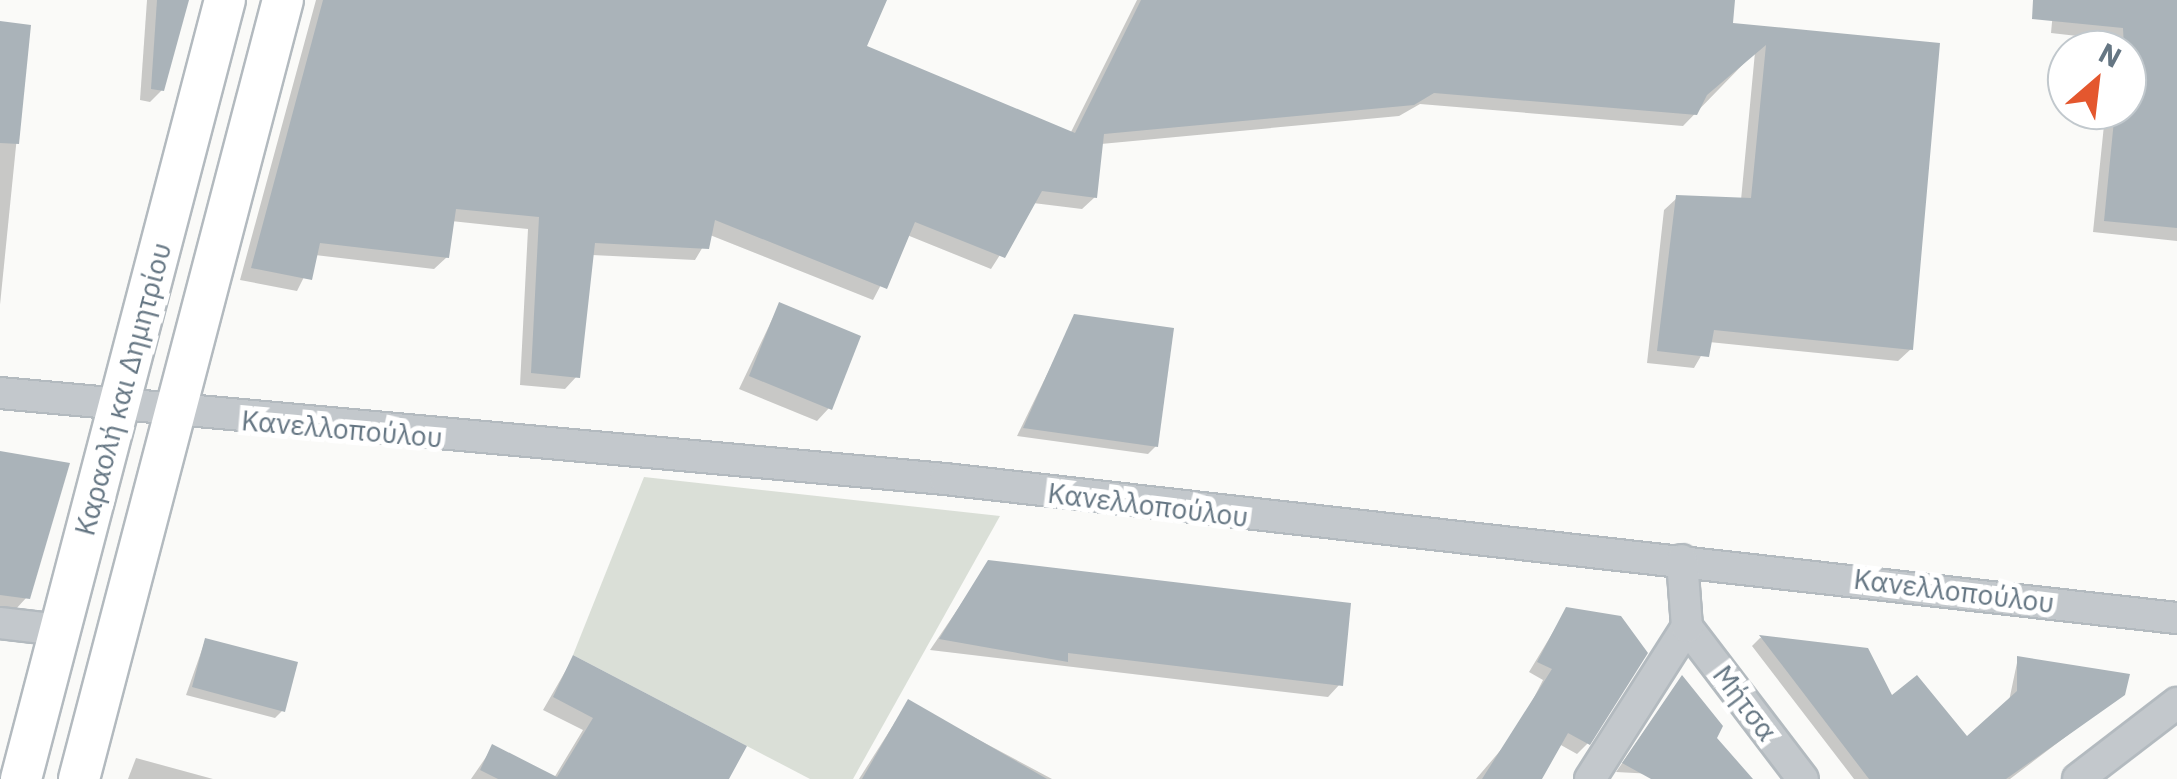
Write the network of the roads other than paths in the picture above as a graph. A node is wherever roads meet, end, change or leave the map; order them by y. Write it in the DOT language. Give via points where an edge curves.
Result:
graph roads {
  1 [pos="225,0"];
  2 [pos="283,0"];
  3 [pos="0,393"];
  4 [pos="118,407"];
  5 [pos="174,412"];
  6 [pos="1682,560"];
  7 [pos="2177,618"];
  8 [pos="0,623"];
  9 [pos="1687,627"];
  10 [pos="60,630"];
  11 [pos="2177,703"];
  12 [pos="21,779"];
  13 [pos="78,779"];
  14 [pos="1590,779"];
  15 [pos="1803,779"];
  16 [pos="2078,779"];
  1 -- 4 [label="main road, Καραολή και Δημητρίου"];
  2 -- 5 [label="main road, Καραολή και Δημητρίου"];
  3 -- 4 [label="street, Κανελλοπούλου"];
  4 -- 5 [label="street, Κανελλοπούλου"];
  4 -- 10 [label="main road, Καραολή και Δημητρίου"];
  5 -- 6 [label="street, Κανελλοπούλου" via="944,479"];
  5 -- 13 [label="main road, Καραολή και Δημητρίου"];
  6 -- 7 [label="street, Κανελλοπούλου"];
  6 -- 9 [label="street"];
  8 -- 10 [label="street"];
  9 -- 14 [label="street"];
  9 -- 15 [label="street, Μήτσα"];
  10 -- 12 [label="main road, Καραολή και Δημητρίου"];
  11 -- 16 [label="street"];
}
